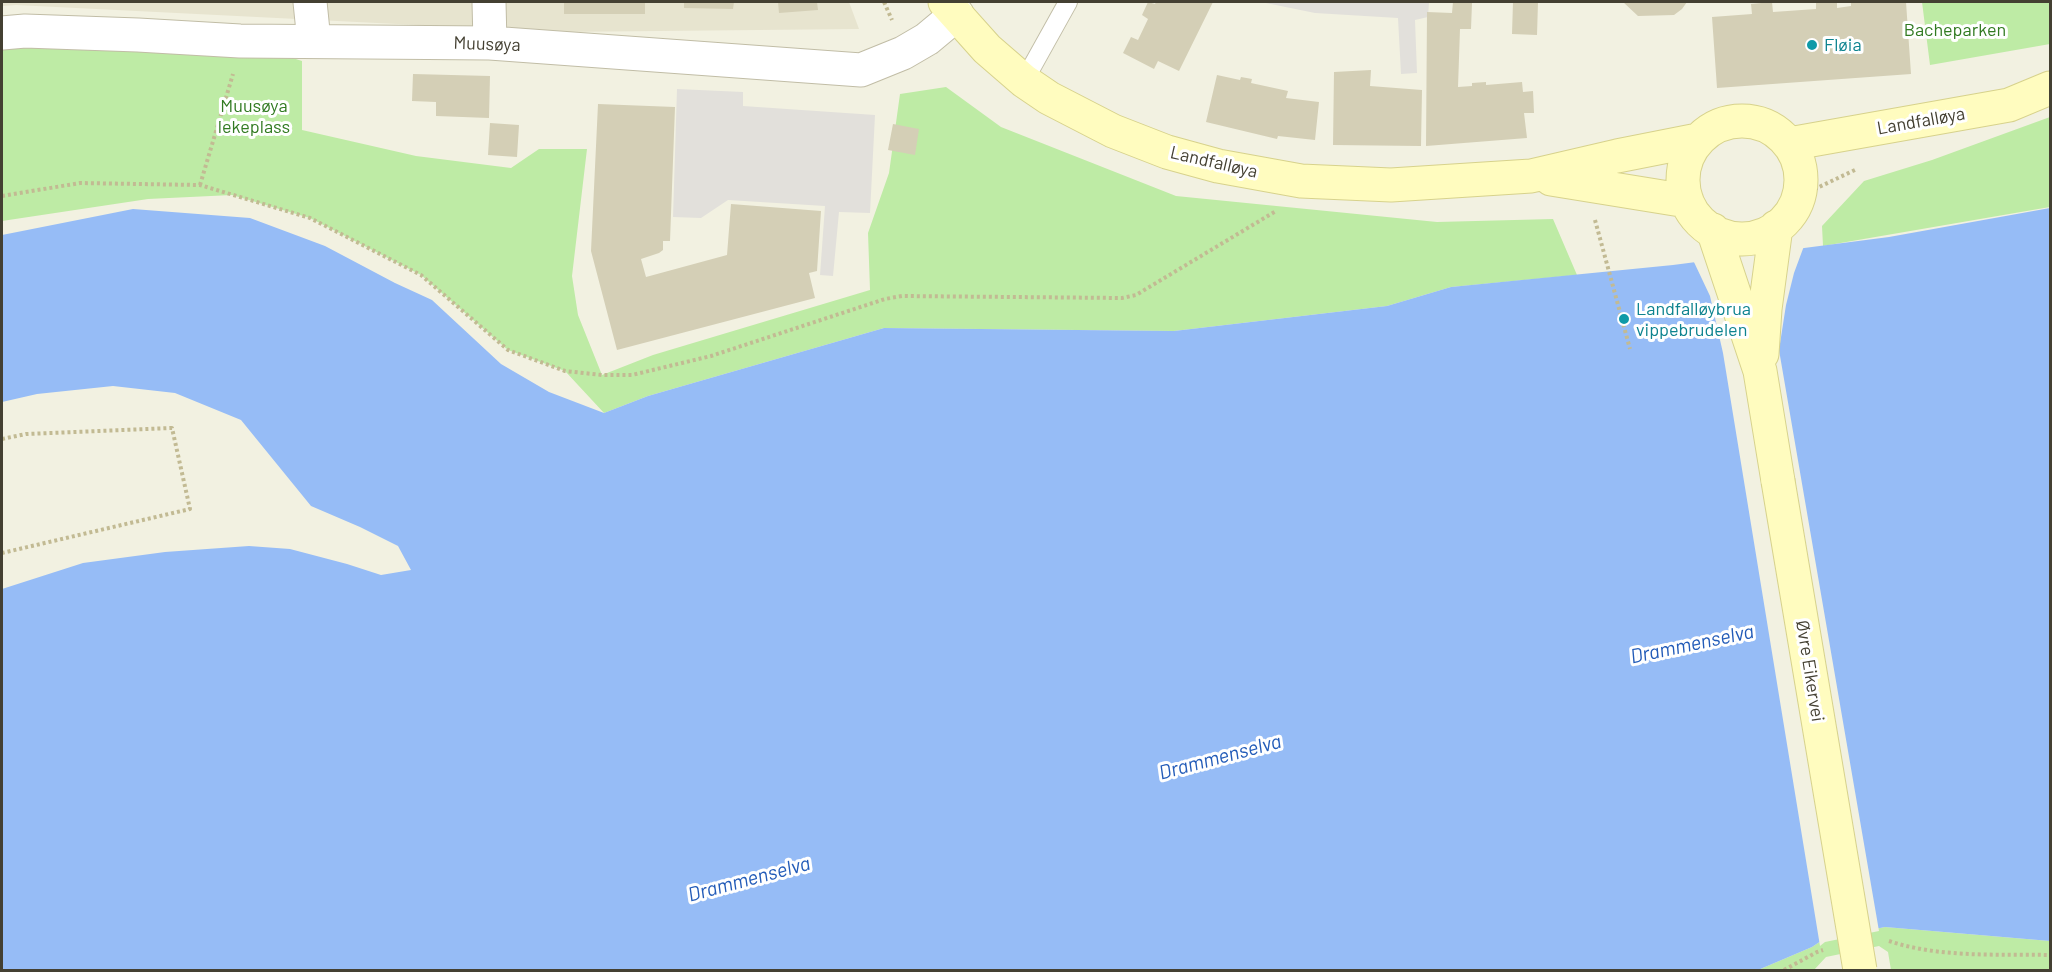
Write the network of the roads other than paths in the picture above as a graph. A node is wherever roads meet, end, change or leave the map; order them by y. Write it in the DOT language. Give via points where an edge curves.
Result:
graph roads {
  1 [pos="310,2"];
  2 [pos="489,2"];
  3 [pos="1068,2"];
  4 [pos="951,8"];
  5 [pos="2,33"];
  6 [pos="314,41"];
  7 [pos="490,43"];
  8 [pos="1024,81"];
  9 [pos="2050,88"];
  10 [pos="1698,140"];
  11 [pos="1789,144"];
  12 [pos="1531,176"];
  13 [pos="1687,201"];
  14 [pos="1775,235"];
  15 [pos="1716,238"];
  16 [pos="1760,371"];
  17 [pos="1860,970"];
  1 -- 6 [label="street"];
  2 -- 7 [label="street"];
  3 -- 8 [label="lane"];
  4 -- 7 [label="street, Muusøya" via="927,39 861,70"];
  4 -- 8 [label="main road, Landfalløya" via="987,49"];
  5 -- 6 [label="street, Muusøya"];
  6 -- 7 [label="street, Muusøya"];
  8 -- 12 [label="main road, Landfalløya" via="1076,114 1113,131 1218,166 1301,181 1391,185"];
  9 -- 11 [label="main road, Landfalløya" via="2009,105"];
  10 -- 11 [label="main road" via="1715,127 1736,121 1757,122 1777,132"];
  10 -- 12 [label="main road, Landfalløya"];
  10 -- 13 [label="main road" via="1684,169"];
  11 -- 14 [label="main road" via="1800,167 1801,184 1797,201"];
  12 -- 13 [label="main road, Landfalløya"];
  13 -- 15 [label="main road"];
  14 -- 15 [label="main road"];
  14 -- 16 [label="main road, Øvre Eikervei"];
  15 -- 16 [label="main road, Øvre Eikervei"];
  16 -- 17 [label="main road, Øvre Eikervei, bridge"];
}
